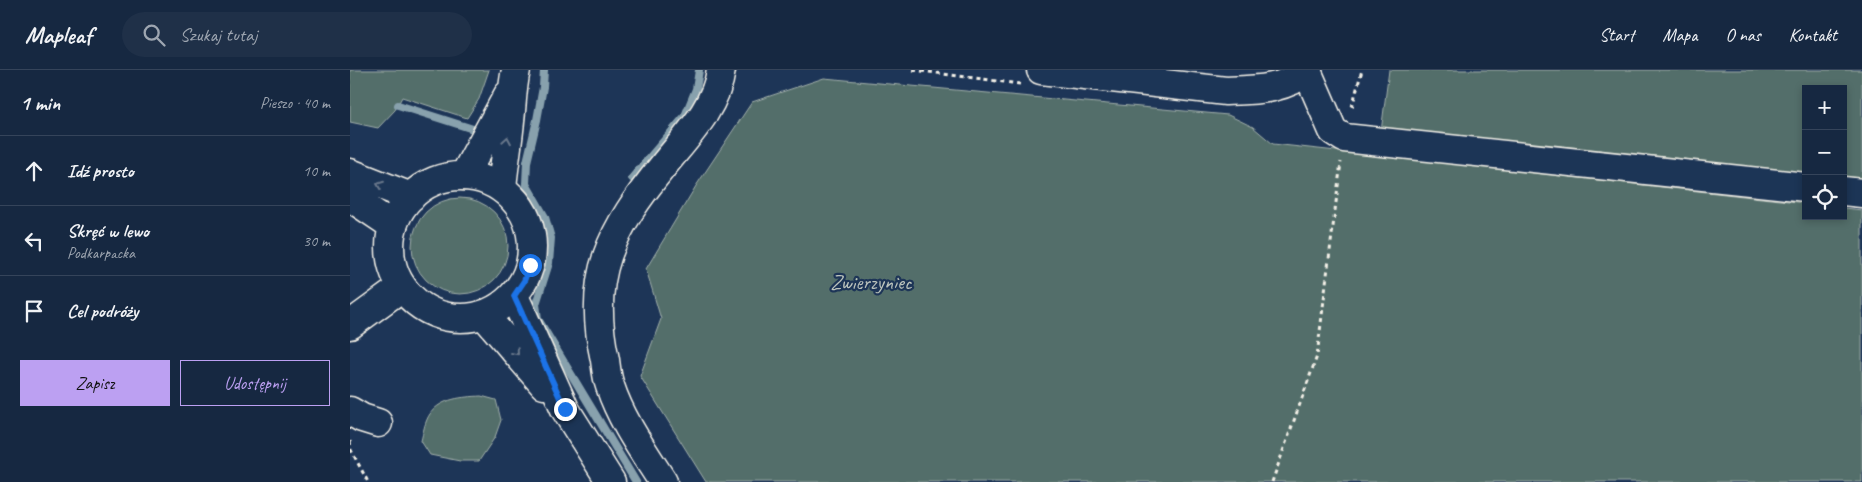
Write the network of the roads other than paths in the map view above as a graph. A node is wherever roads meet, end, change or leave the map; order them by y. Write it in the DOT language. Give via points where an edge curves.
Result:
graph roads {
  1 [pos="721,70"];
  2 [pos="1041,70"];
  3 [pos="1308,71"];
  4 [pos="514,78"];
  5 [pos="350,173"];
  6 [pos="464,176"];
  7 [pos="1802,187"];
  8 [pos="502,188"];
  9 [pos="1847,191"];
  10 [pos="1862,193"];
  11 [pos="350,197"];
  12 [pos="411,197"];
  13 [pos="393,226"];
  14 [pos="402,287"];
  15 [pos="514,296"];
  16 [pos="484,315"];
  17 [pos="350,325"];
  18 [pos="565,409"];
  19 [pos="350,411"];
  20 [pos="378,423"];
  21 [pos="610,482"];
  22 [pos="663,482"];
  1 -- 22 [label="main road" via="709,105 636,202 614,238 598,294 600,341 610,386 629,428"];
  2 -- 3 [label="main road" via="1226,91 1278,86"];
  3 -- 7 [label="main road" via="1333,131 1344,138"];
  4 -- 6 [label="main road"];
  8 -- 4 [label="main road, one-way"];
  12 -- 5 [label="main road, one-way"];
  6 -- 8 [label="main road" via="484,179"];
  6 -- 12 [label="main road" via="444,177"];
  8 -- 15 [label="main road" via="525,214 533,248 524,281"];
  9 -- 10 [label="main road"];
  11 -- 13 [label="main road"];
  12 -- 13 [label="main road"];
  13 -- 14 [label="main road" via="390,252"];
  14 -- 16 [label="main road" via="421,306 440,316 462,319"];
  14 -- 17 [label="main road"];
  15 -- 16 [label="main road"];
  15 -- 18 [label="main road"];
  16 -- 18 [label="main road, one-way"];
  18 -- 21 [label="main road"];
  19 -- 20 [label="main road"];
}
